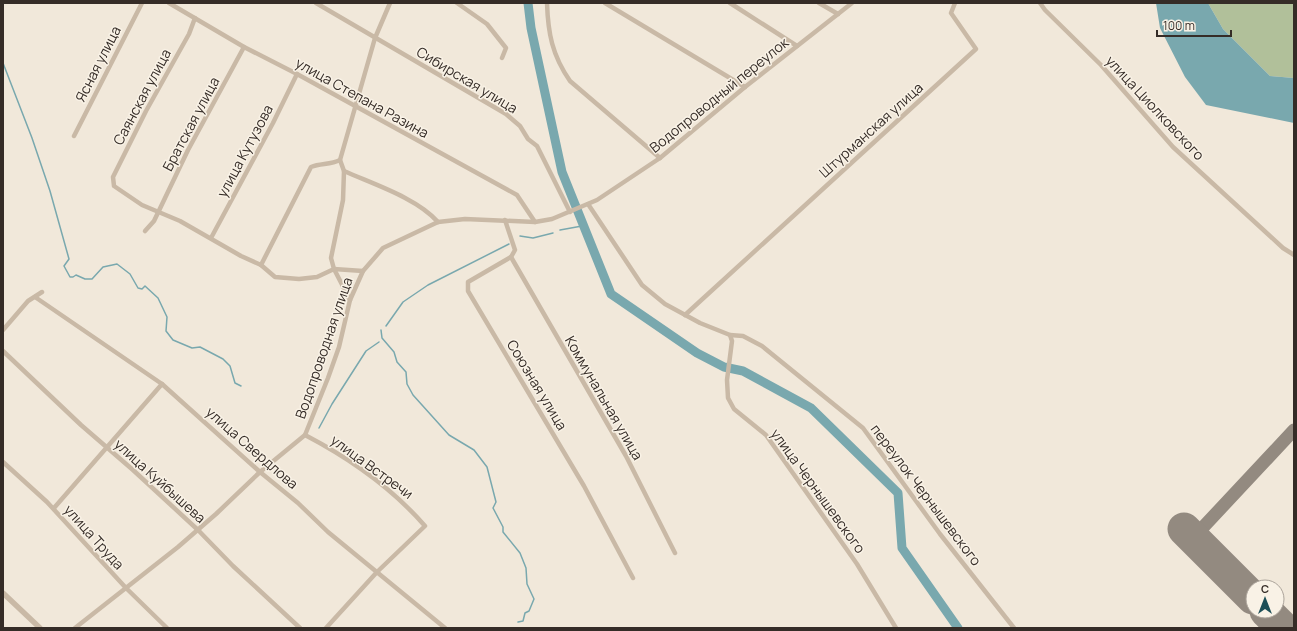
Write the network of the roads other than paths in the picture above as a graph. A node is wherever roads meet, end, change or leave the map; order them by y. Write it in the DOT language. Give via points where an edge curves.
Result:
graph roads {
  1 [pos="142,3"];
  2 [pos="169,3"];
  3 [pos="316,3"];
  4 [pos="390,3"];
  5 [pos="457,3"];
  6 [pos="547,3"];
  7 [pos="605,3"];
  8 [pos="730,3"];
  9 [pos="819,3"];
  10 [pos="852,3"];
  11 [pos="955,3"];
  12 [pos="1040,3"];
  13 [pos="838,14"];
  14 [pos="195,18"];
  15 [pos="375,38"];
  16 [pos="797,46"];
  17 [pos="244,47"];
  18 [pos="502,58"];
  19 [pos="297,74"];
  20 [pos="744,87"];
  21 [pos="355,107"];
  22 [pos="74,136"];
  23 [pos="660,158"];
  24 [pos="340,160"];
  25 [pos="344,171"];
  26 [pos="597,200"];
  27 [pos="588,204"];
  28 [pos="159,212"];
  29 [pos="570,212"];
  30 [pos="505,220"];
  31 [pos="438,222"];
  32 [pos="535,222"];
  33 [pos="145,231"];
  34 [pos="211,238"];
  35 [pos="1294,255"];
  36 [pos="511,257"];
  37 [pos="261,265"];
  38 [pos="334,269"];
  39 [pos="363,271"];
  40 [pos="42,292"];
  41 [pos="35,297"];
  42 [pos="350,300"];
  43 [pos="685,315"];
  44 [pos="3,330"];
  45 [pos="730,335"];
  46 [pos="3,351"];
  47 [pos="162,384"];
  48 [pos="305,435"];
  49 [pos="107,447"];
  50 [pos="3,462"];
  51 [pos="260,472"];
  52 [pos="54,508"];
  53 [pos="198,530"];
  54 [pos="675,553"];
  55 [pos="377,572"];
  56 [pos="633,578"];
  57 [pos="126,588"];
  58 [pos="3,593"];
  59 [pos="38,628"];
  60 [pos="74,628"];
  61 [pos="167,628"];
  62 [pos="300,628"];
  63 [pos="326,628"];
  64 [pos="445,628"];
  65 [pos="896,628"];
  66 [pos="1014,628"];
  1 -- 22 [label="street, Ясная улица"];
  2 -- 14 [label="street, улица Степана Разина"];
  3 -- 15 [label="street, Сибирская улица"];
  4 -- 15 [label="street"];
  5 -- 18 [label="street" via="487,24 506,48"];
  6 -- 23 [label="street" via="548,27 559,64 570,81"];
  7 -- 20 [label="street"];
  8 -- 16 [label="street"];
  9 -- 13 [label="street"];
  10 -- 13 [label="street, Водопроводный переулок"];
  11 -- 43 [label="street, Штурманская улица" via="951,13 976,49"];
  12 -- 35 [label="street, улица Циолковского" via="1101,65 1173,147 1283,248"];
  13 -- 16 [label="street, Водопроводный переулок"];
  14 -- 17 [label="street, улица Степана Разина"];
  14 -- 28 [label="street, Саянская улица" via="113,177 114,186 142,205"];
  15 -- 21 [label="street"];
  15 -- 29 [label="street, Сибирская улица" via="514,120 541,153"];
  16 -- 20 [label="street, Водопроводный переулок"];
  17 -- 19 [label="street, улица Степана Разина"];
  17 -- 28 [label="street, Братская улица" via="188,150"];
  19 -- 21 [label="street, улица Степана Разина"];
  19 -- 34 [label="street, улица Кутузова"];
  20 -- 23 [label="street, Водопроводный переулок"];
  21 -- 24 [label="street"];
  21 -- 32 [label="street, улица Степана Разина" via="517,195"];
  23 -- 26 [label="street, Водопроводный переулок"];
  24 -- 25 [label="street"];
  24 -- 37 [label="street" via="331,164 311,166"];
  25 -- 31 [label="street" via="430,213"];
  25 -- 38 [label="street" via="343,200 331,258"];
  26 -- 27 [label="street, Водопроводная улица"];
  27 -- 29 [label="street, Водопроводная улица"];
  27 -- 43 [label="street, переулок Чернышевского" via="642,285 665,304"];
  28 -- 33 [label="street, Братская улица"];
  28 -- 34 [label="street"];
  29 -- 32 [label="street, Водопроводная улица"];
  30 -- 31 [label="street, Водопроводная улица" via="465,219"];
  30 -- 32 [label="street, Водопроводная улица"];
  30 -- 36 [label="street" via="515,250"];
  31 -- 39 [label="street, Водопроводная улица" via="383,248"];
  34 -- 37 [label="street"];
  36 -- 54 [label="street, Коммунальная улица" via="626,456"];
  36 -- 56 [label="street, Союзная улица" via="468,282 468,291 584,486"];
  37 -- 38 [label="street" via="275,277 288,279 317,277"];
  38 -- 39 [label="street"];
  38 -- 42 [label="street"];
  39 -- 42 [label="street, Водопроводная улица"];
  40 -- 41 [label="street"];
  41 -- 44 [label="street" via="28,301"];
  41 -- 47 [label="street, улица Свердлова"];
  42 -- 48 [label="street, Водопроводная улица" via="333,366"];
  43 -- 45 [label="street, переулок Чернышевского"];
  45 -- 65 [label="street, улица Чернышевского" via="732,341 728,398 734,409 766,435 857,564"];
  45 -- 66 [label="street, переулок Чернышевского" via="743,336 762,346 863,428 940,534"];
  46 -- 49 [label="street, улица Куйбышева"];
  47 -- 49 [label="street"];
  47 -- 51 [label="street, улица Свердлова"];
  48 -- 51 [label="street, Водопроводная улица"];
  48 -- 55 [label="street, улица Встречи" via="331,448 387,489 425,526"];
  49 -- 52 [label="street"];
  49 -- 53 [label="street, улица Куйбышева"];
  50 -- 52 [label="street, улица Труда"];
  51 -- 53 [label="street, Водопроводная улица"];
  51 -- 55 [label="street, улица Свердлова"];
  52 -- 57 [label="street, улица Труда"];
  53 -- 57 [label="street, Водопроводная улица"];
  53 -- 62 [label="street, улица Куйбышева"];
  55 -- 63 [label="street"];
  55 -- 64 [label="street, улица Свердлова"];
  57 -- 60 [label="street, Водопроводная улица"];
  57 -- 61 [label="street, улица Труда"];
  58 -- 59 [label="street"];
}
